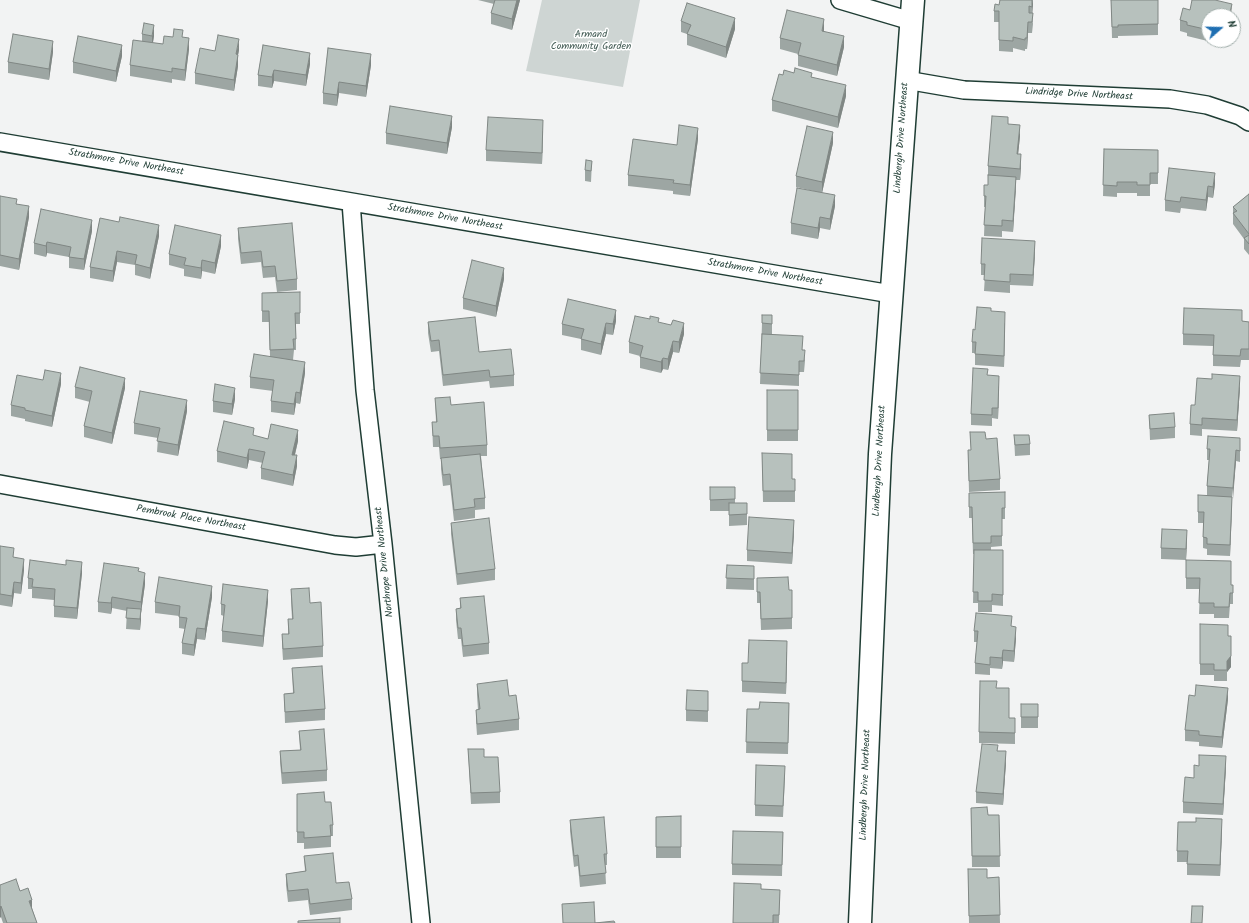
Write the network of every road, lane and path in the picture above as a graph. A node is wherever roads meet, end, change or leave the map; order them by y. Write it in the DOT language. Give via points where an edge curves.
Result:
graph roads {
  1 [pos="840,0"];
  2 [pos="912,11"];
  3 [pos="906,80"];
  4 [pos="1249,122"];
  5 [pos="0,142"];
  6 [pos="351,202"];
  7 [pos="891,294"];
  8 [pos="0,484"];
  9 [pos="383,544"];
  10 [pos="421,923"];
  11 [pos="860,923"];
  1 -- 2 [label="street"];
  2 -- 3 [label="main road, Lindbergh Drive Northeast"];
  3 -- 4 [label="street, Lindridge Drive Northeast" via="964,90 1170,99 1207,104"];
  3 -- 7 [label="main road, Lindbergh Drive Northeast"];
  5 -- 6 [label="street, Strathmore Drive Northeast"];
  6 -- 7 [label="street, Strathmore Drive Northeast"];
  6 -- 9 [label="street, Northrope Drive Northeast" via="365,390"];
  7 -- 11 [label="main road, Lindbergh Drive Northeast" via="878,500"];
  8 -- 9 [label="street, Pembrook Place Northeast" via="335,545 356,547"];
  9 -- 10 [label="street, Northrope Drive Northeast"];
}
